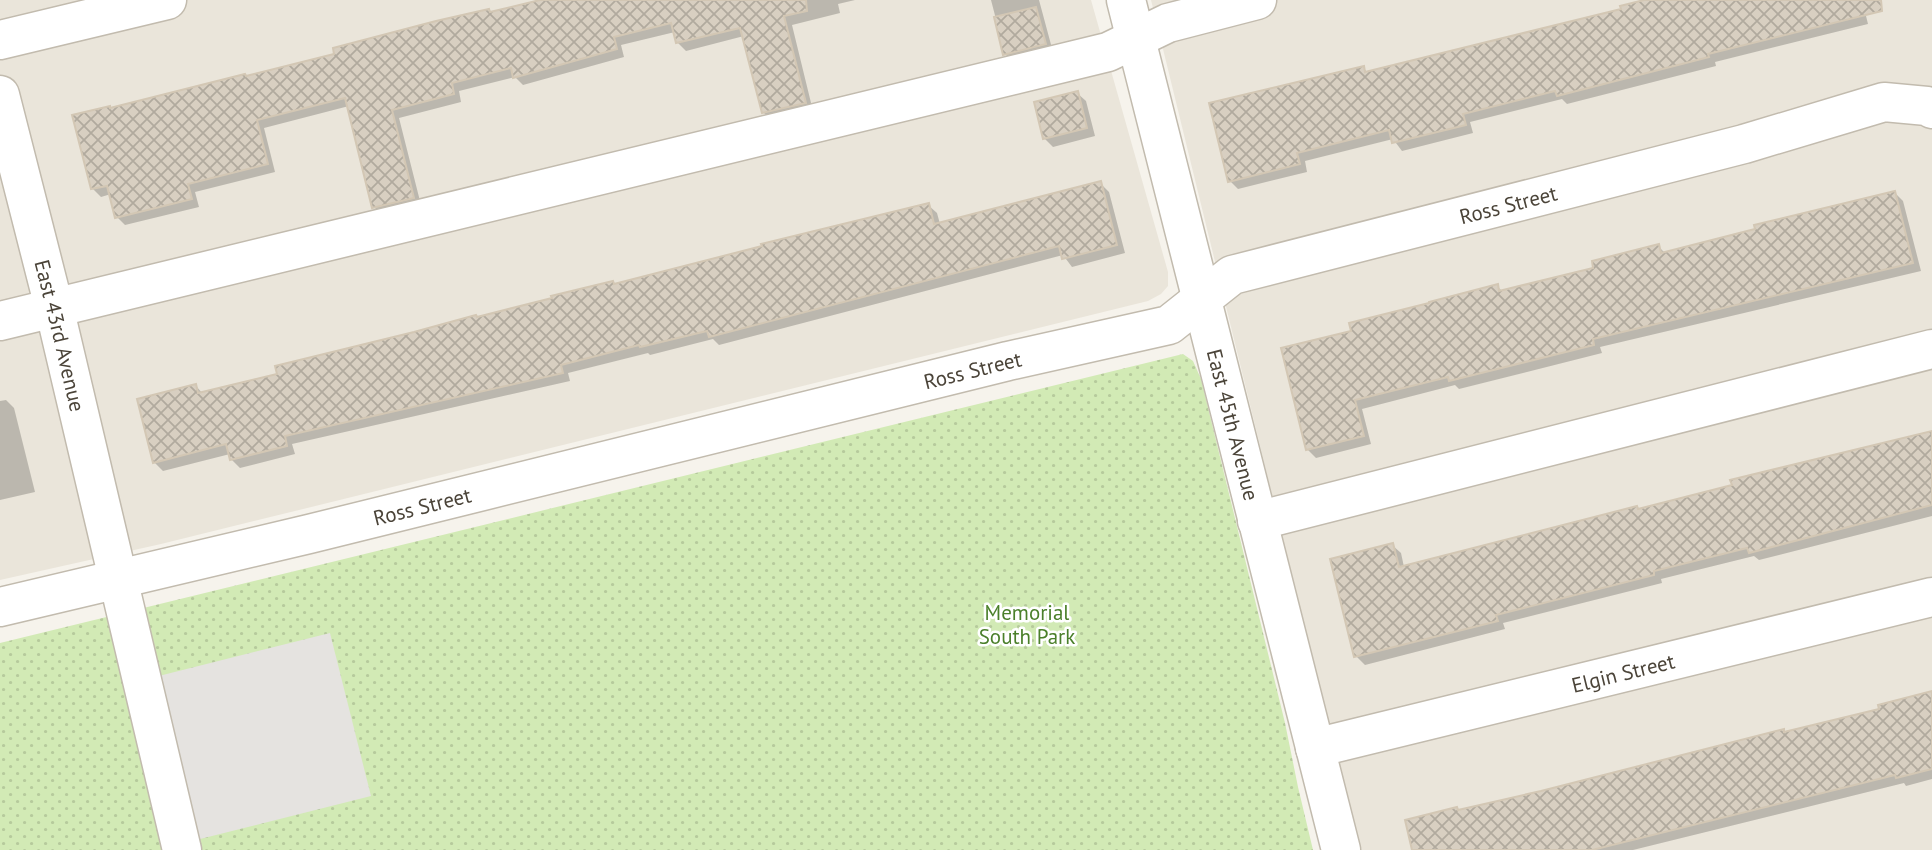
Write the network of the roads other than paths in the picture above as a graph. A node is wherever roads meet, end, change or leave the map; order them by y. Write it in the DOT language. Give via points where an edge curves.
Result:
graph roads {
  1 [pos="167,0"];
  2 [pos="1125,0"];
  3 [pos="1257,0"];
  4 [pos="1135,39"];
  5 [pos="0,40"];
  6 [pos="0,95"];
  7 [pos="1930,108"];
  8 [pos="1201,298"];
  9 [pos="54,307"];
  10 [pos="0,320"];
  11 [pos="1932,349"];
  12 [pos="1257,521"];
  13 [pos="118,578"];
  14 [pos="1932,597"];
  15 [pos="0,607"];
  16 [pos="1315,748"];
  17 [pos="182,850"];
  18 [pos="1341,850"];
  1 -- 5 [label="street"];
  2 -- 4 [label="street, East 45th Avenue"];
  3 -- 4 [label="street" via="1168,23"];
  4 -- 8 [label="street, East 45th Avenue"];
  4 -- 9 [label="street" via="1108,52"];
  6 -- 9 [label="street, East 43rd Avenue"];
  7 -- 8 [label="street, Ross Street" via="1884,102 1744,144 1232,275"];
  8 -- 12 [label="street, East 45th Avenue"];
  8 -- 13 [label="street, Ross Street" via="1169,325"];
  9 -- 10 [label="street"];
  9 -- 13 [label="street, East 43rd Avenue"];
  11 -- 12 [label="street"];
  12 -- 16 [label="street, East 45th Avenue"];
  13 -- 15 [label="street, Ross Street"];
  13 -- 17 [label="street, East 43rd Avenue"];
  14 -- 16 [label="street, Elgin Street"];
  16 -- 18 [label="street, East 45th Avenue"];
}
